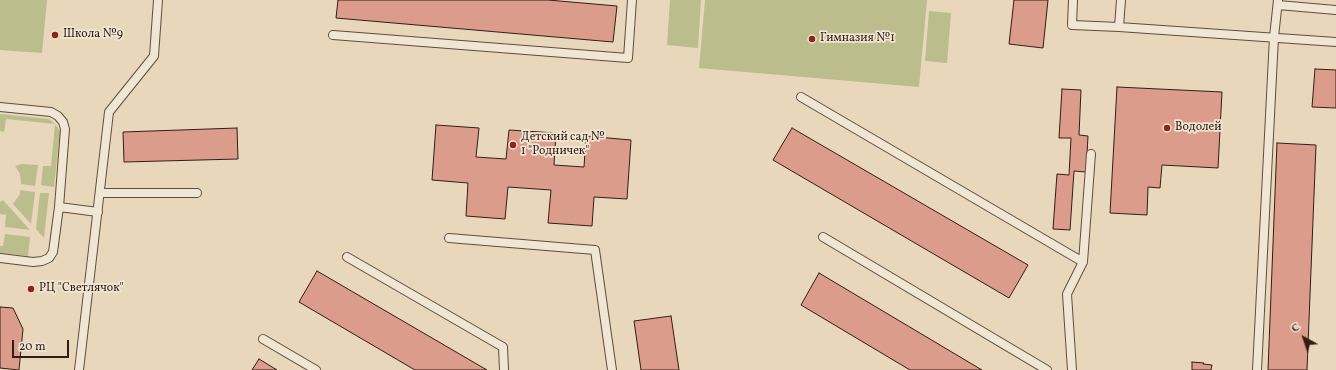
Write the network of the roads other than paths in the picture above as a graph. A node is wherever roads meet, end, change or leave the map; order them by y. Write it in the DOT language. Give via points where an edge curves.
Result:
graph roads {
  1 [pos="158,0"];
  2 [pos="632,0"];
  3 [pos="1073,0"];
  4 [pos="1121,0"];
  5 [pos="1278,3"];
  6 [pos="1336,10"];
  7 [pos="1119,27"];
  8 [pos="333,35"];
  9 [pos="1274,37"];
  10 [pos="1336,42"];
  11 [pos="801,97"];
  12 [pos="0,107"];
  13 [pos="1091,154"];
  14 [pos="100,193"];
  15 [pos="197,193"];
  16 [pos="59,207"];
  17 [pos="98,212"];
  18 [pos="823,237"];
  19 [pos="449,238"];
  20 [pos="347,257"];
  21 [pos="0,258"];
  22 [pos="1083,262"];
  23 [pos="263,339"];
  24 [pos="79,370"];
  25 [pos="316,370"];
  26 [pos="504,370"];
  27 [pos="612,370"];
  28 [pos="1047,370"];
  29 [pos="1072,370"];
  30 [pos="1257,370"];
  1 -- 14 [label="lane" via="154,56 109,112"];
  2 -- 8 [label="lane" via="628,58"];
  3 -- 7 [label="lane" via="1072,25"];
  4 -- 7 [label="lane"];
  5 -- 6 [label="lane"];
  5 -- 9 [label="lane"];
  7 -- 9 [label="lane"];
  9 -- 10 [label="lane"];
  9 -- 30 [label="lane"];
  11 -- 22 [label="lane"];
  12 -- 16 [label="lane" via="51,112 63,122 65,129"];
  13 -- 22 [label="lane"];
  14 -- 15 [label="lane"];
  14 -- 17 [label="lane"];
  16 -- 17 [label="lane"];
  16 -- 21 [label="lane" via="53,252 49,258 33,262"];
  17 -- 24 [label="lane"];
  18 -- 28 [label="lane"];
  19 -- 27 [label="lane" via="595,250"];
  20 -- 26 [label="lane" via="503,347"];
  22 -- 29 [label="lane" via="1067,294"];
  23 -- 25 [label="lane"];
}
